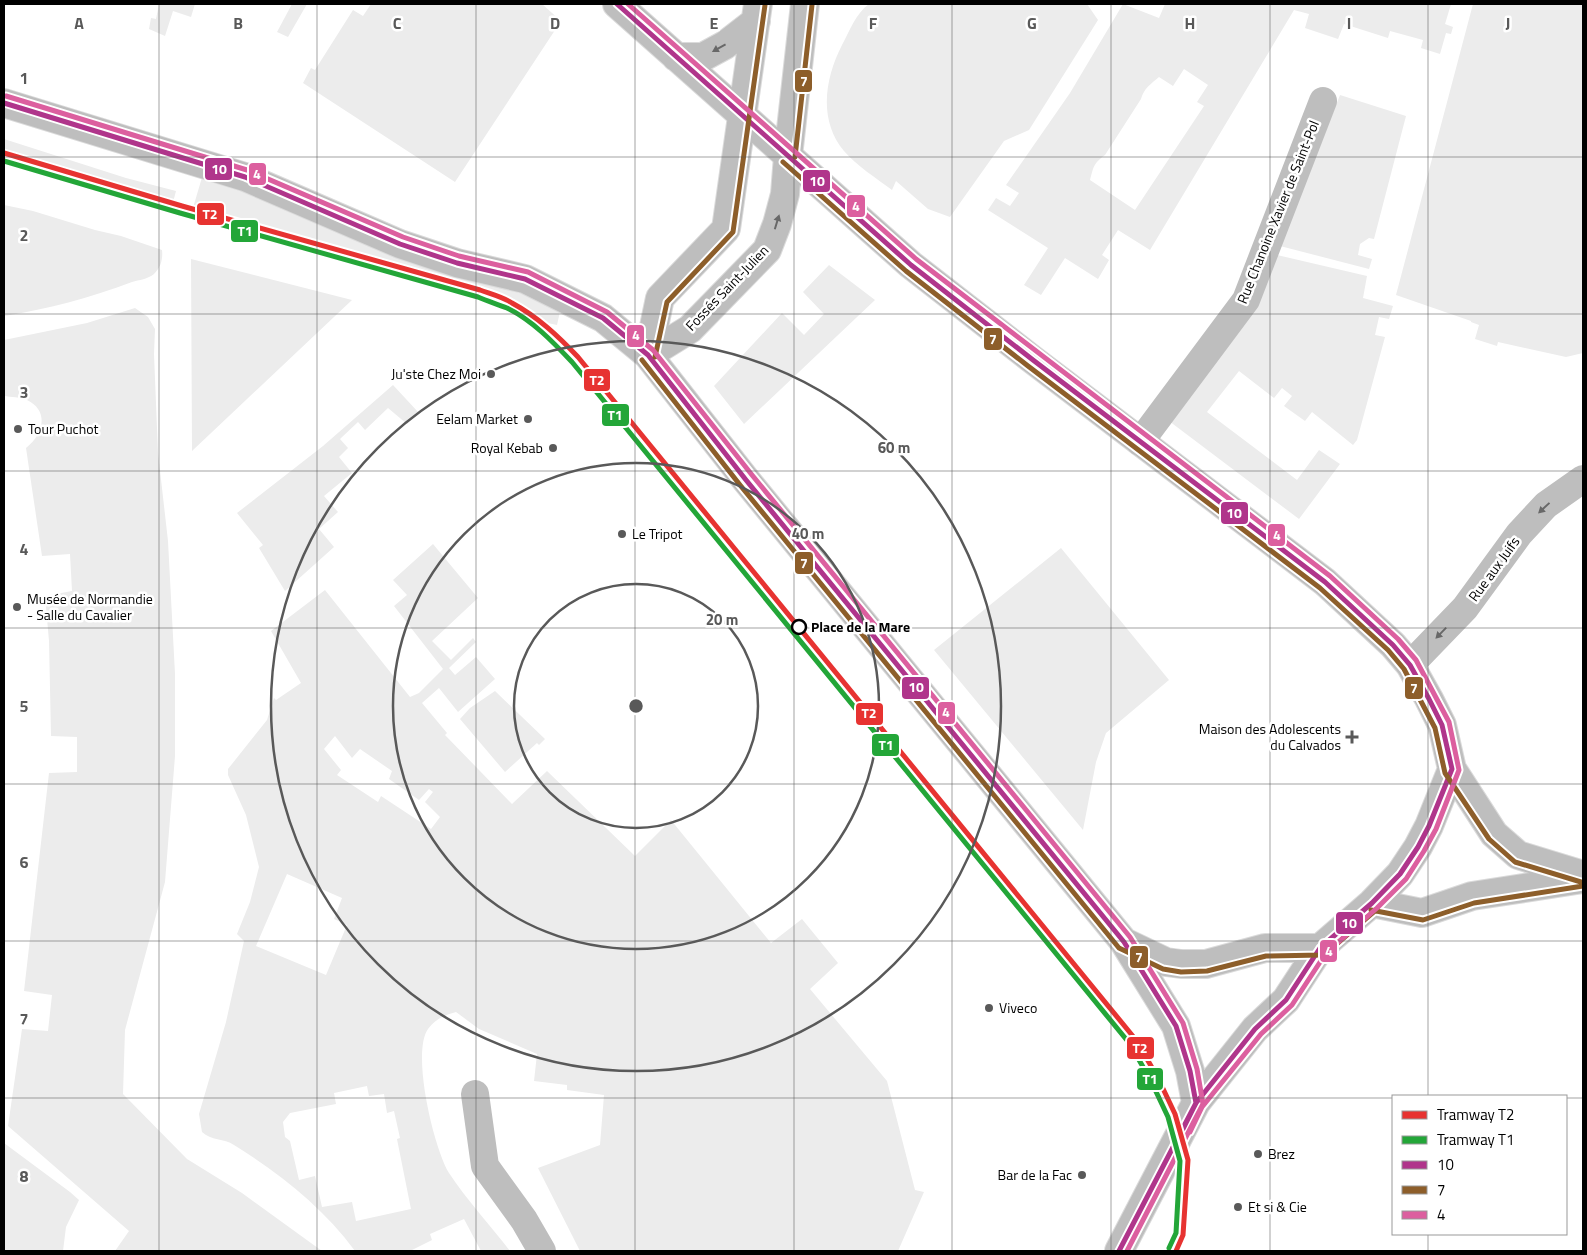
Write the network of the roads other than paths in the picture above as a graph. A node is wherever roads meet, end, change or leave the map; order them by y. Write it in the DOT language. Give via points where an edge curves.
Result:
graph roads {
  1 [pos="616,4"];
  2 [pos="805,4"];
  3 [pos="757,12"];
  4 [pos="676,57"];
  5 [pos="1323,101"];
  6 [pos="4,103"];
  7 [pos="742,117"];
  8 [pos="788,156"];
  9 [pos="648,355"];
  10 [pos="1140,442"];
  11 [pos="1583,479"];
  12 [pos="1410,665"];
  13 [pos="1452,769"];
  14 [pos="1583,875"];
  15 [pos="1583,879"];
  16 [pos="1372,903"];
  17 [pos="1124,942"];
  18 [pos="1320,948"];
  19 [pos="475,1094"];
  20 [pos="1196,1103"];
  21 [pos="542,1251"];
  22 [pos="1120,1251"];
  1 -- 4 [label="main road"];
  2 -- 8 [label="main road, Fossés Saint-Julien"];
  3 -- 4 [label="main road, one-way" via="725,45 703,57"];
  3 -- 7 [label="main road"];
  4 -- 7 [label="main road"];
  5 -- 10 [label="main road, Rue Chanoine Xavier de Saint-Pol" via="1246,300"];
  6 -- 9 [label="main road" via="245,178 400,244 458,263 525,279 603,318"];
  7 -- 8 [label="main road"];
  7 -- 9 [label="main road" via="726,229 660,298"];
  9 -- 8 [label="main road, Fossés Saint-Julien, one-way" via="690,329 768,250 785,194"];
  8 -- 10 [label="main road" via="911,265"];
  9 -- 17 [label="main road" via="746,480"];
  10 -- 12 [label="main road" via="1325,582"];
  11 -- 12 [label="main road, Rue aux Juifs, one-way" via="1546,505 1519,534 1465,608"];
  12 -- 13 [label="main road" via="1442,725"];
  13 -- 14 [label="main road" via="1494,834 1518,855"];
  13 -- 16 [label="main road" via="1418,847 1400,874"];
  15 -- 16 [label="main road" via="1472,896 1422,913"];
  16 -- 18 [label="main road"];
  17 -- 18 [label="main road" via="1166,962 1182,964 1206,964 1264,948"];
  17 -- 20 [label="main road" via="1176,1026"];
  18 -- 20 [label="main road" via="1286,1000 1255,1029"];
  19 -- 21 [label="main road" via="485,1166"];
  20 -- 22 [label="main road"];
}
